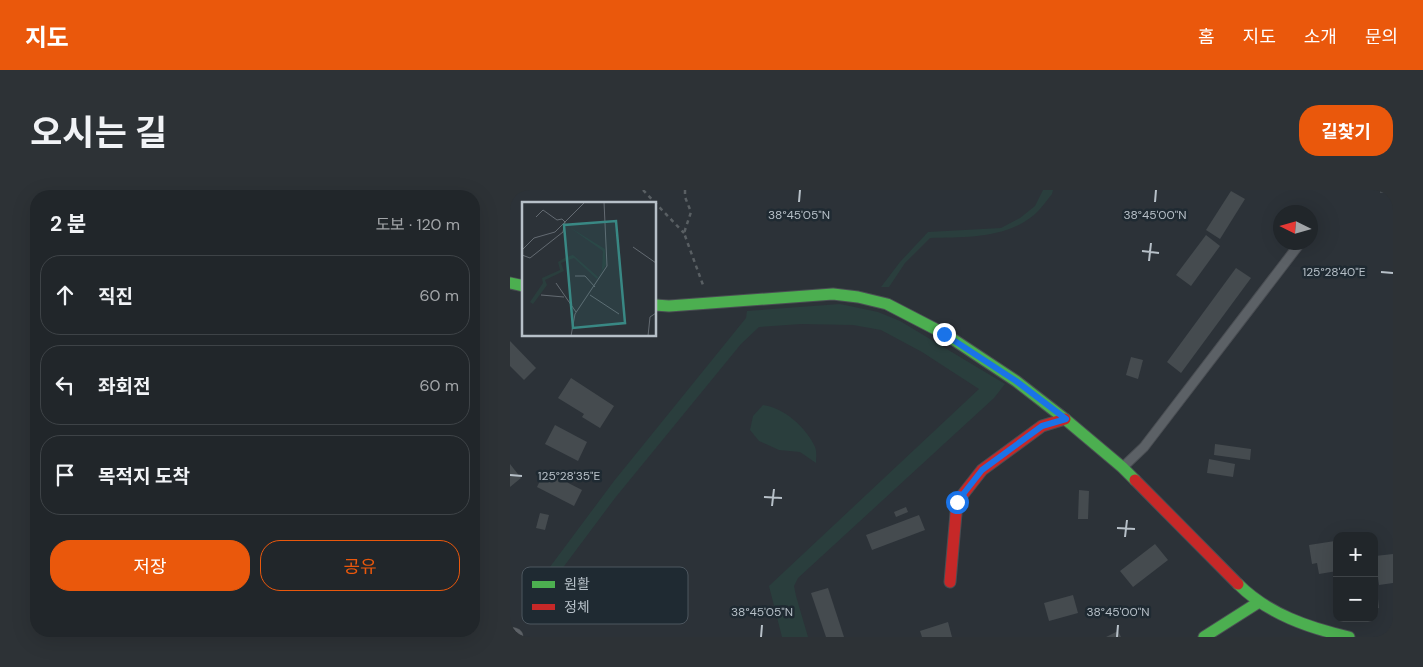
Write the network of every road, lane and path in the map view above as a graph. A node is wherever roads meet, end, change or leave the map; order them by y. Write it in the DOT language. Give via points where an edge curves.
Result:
graph roads {
  1 [pos="643,190"];
  2 [pos="685,190"];
  3 [pos="654,202"];
  4 [pos="656,204"];
  5 [pos="684,233"];
  6 [pos="1295,250"];
  7 [pos="703,304"];
  8 [pos="656,305"];
  9 [pos="1066,419"];
  10 [pos="1122,467"];
  11 [pos="950,582"];
  12 [pos="1259,602"];
  13 [pos="510,636"];
  14 [pos="514,637"];
  15 [pos="1204,637"];
  16 [pos="1349,637"];
  1 -- 3 [label="path"];
  2 -- 5 [label="path" via="691,212"];
  4 -- 5 [label="path"];
  5 -- 7 [label="path" via="704,287"];
  6 -- 10 [label="lane" via="1144,447"];
  7 -- 8 [label="street"];
  7 -- 9 [label="street" via="833,294 887,304 944,334 1016,381"];
  9 -- 10 [label="street"];
  9 -- 11 [label="street" via="1042,426 982,470 957,502"];
  10 -- 12 [label="street"];
  12 -- 15 [label="street"];
  12 -- 16 [label="street" via="1280,615 1325,632"];
  13 -- 14 [label="street"];
}
